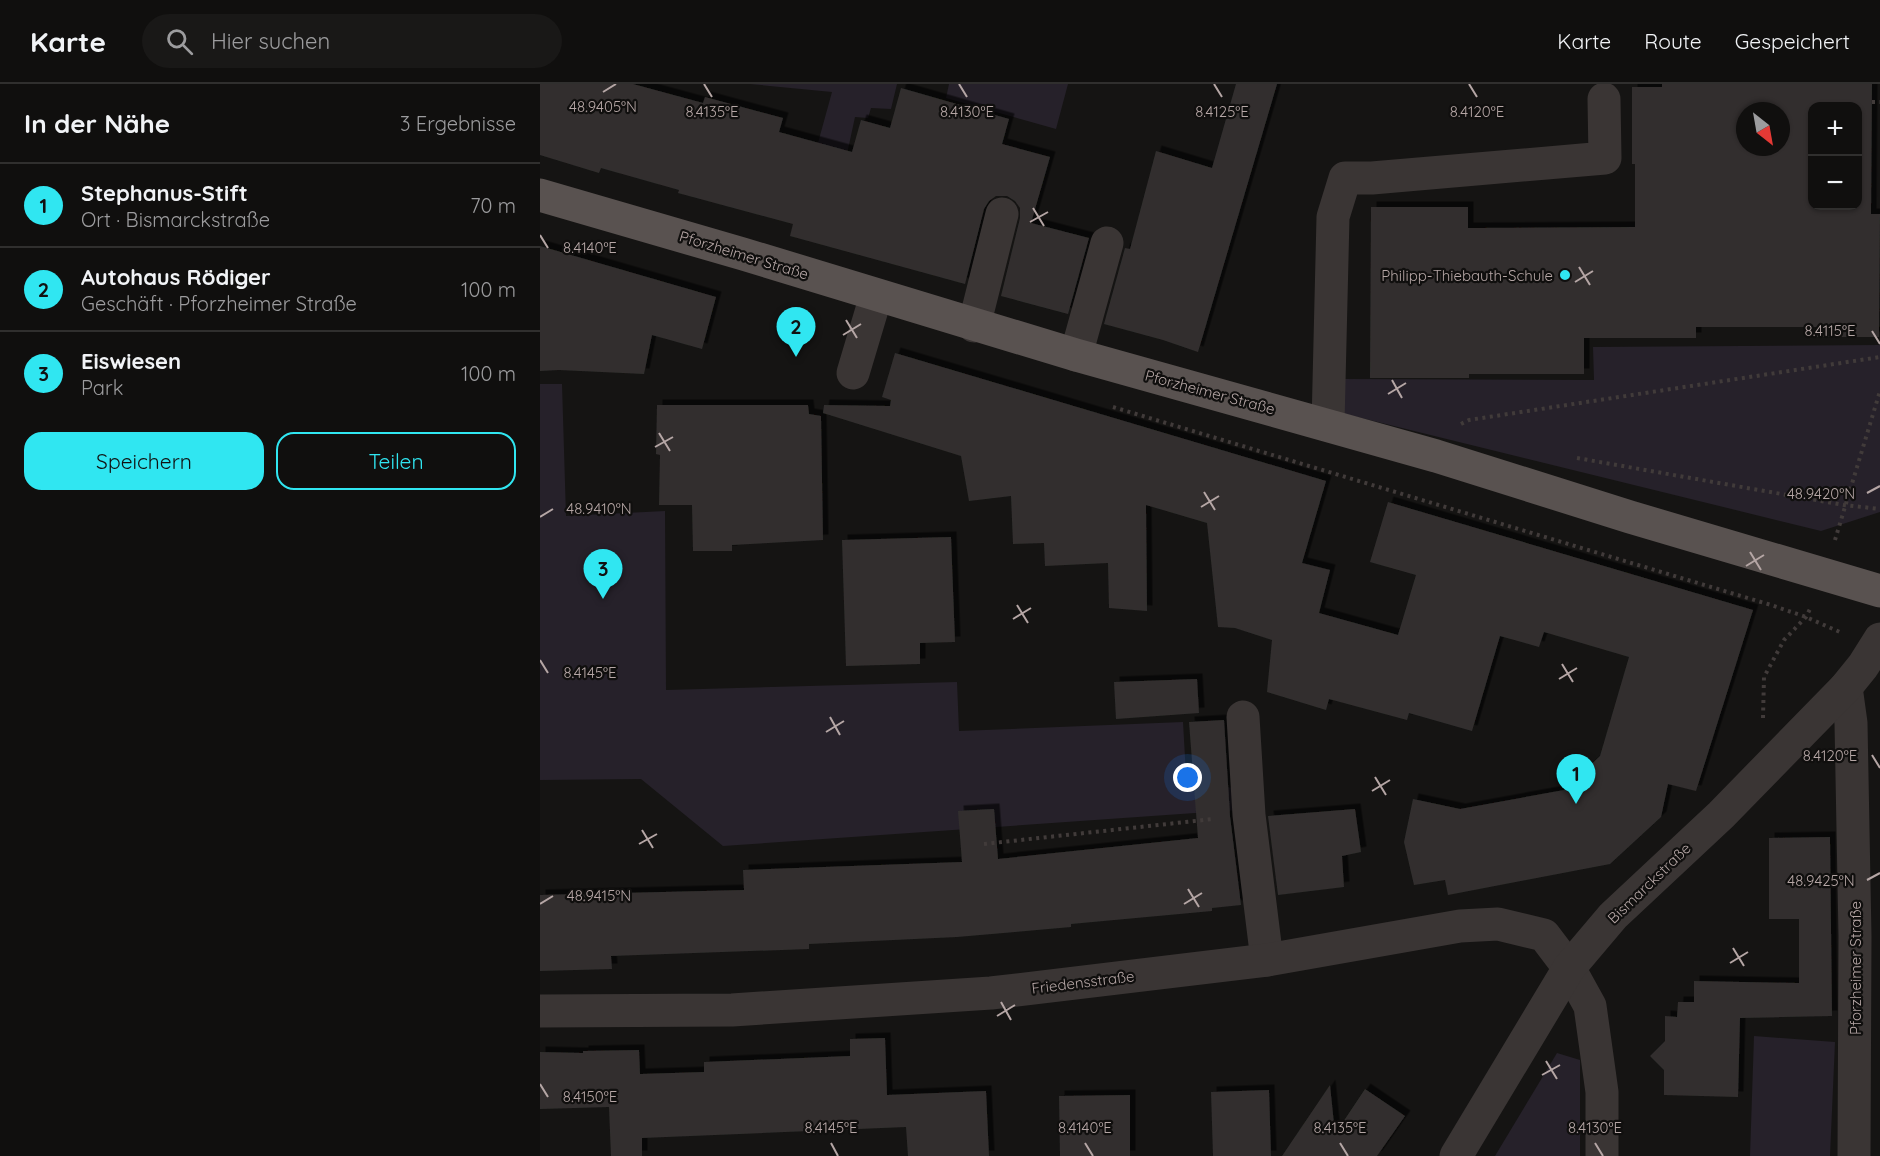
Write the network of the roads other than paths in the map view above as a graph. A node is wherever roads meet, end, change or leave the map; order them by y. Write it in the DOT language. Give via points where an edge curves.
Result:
graph roads {
  1 [pos="1604,99"];
  2 [pos="540,195"];
  3 [pos="1002,214"];
  4 [pos="1107,243"];
  5 [pos="876,296"];
  6 [pos="974,326"];
  7 [pos="1076,356"];
  8 [pos="853,373"];
  9 [pos="1328,424"];
  10 [pos="1880,591"];
  11 [pos="1880,639"];
  12 [pos="1846,687"];
  13 [pos="1243,717"];
  14 [pos="1868,936"];
  15 [pos="1267,960"];
  16 [pos="1569,968"];
  17 [pos="1867,996"];
  18 [pos="540,1011"];
  19 [pos="1456,1156"];
  20 [pos="1602,1156"];
  21 [pos="1854,1156"];
  1 -- 9 [label="street" via="1605,158 1346,178 1333,217"];
  2 -- 5 [label="main road, Pforzheimer Straße"];
  3 -- 6 [label="street"];
  4 -- 7 [label="street"];
  5 -- 6 [label="main road, Pforzheimer Straße"];
  5 -- 8 [label="street"];
  6 -- 7 [label="main road, Pforzheimer Straße"];
  7 -- 9 [label="main road, Pforzheimer Straße"];
  9 -- 10 [label="main road, Pforzheimer Straße"];
  11 -- 12 [label="street, Bismarckstraße"];
  12 -- 14 [label="street, Pforzheimer Straße"];
  12 -- 16 [label="street, Bismarckstraße" via="1721,815 1613,916"];
  13 -- 15 [label="street" via="1249,815"];
  14 -- 17 [label="street, Pforzheimer Straße"];
  15 -- 16 [label="street, Friedensstraße" via="1460,926 1498,924 1544,935"];
  15 -- 18 [label="street, Friedensstraße" via="991,993 732,1010"];
  16 -- 19 [label="street, Bismarckstraße"];
  16 -- 20 [label="street, Friedensstraße" via="1590,1006 1602,1092"];
  17 -- 21 [label="street, Pforzheimer Straße" via="1855,1105"];
}
